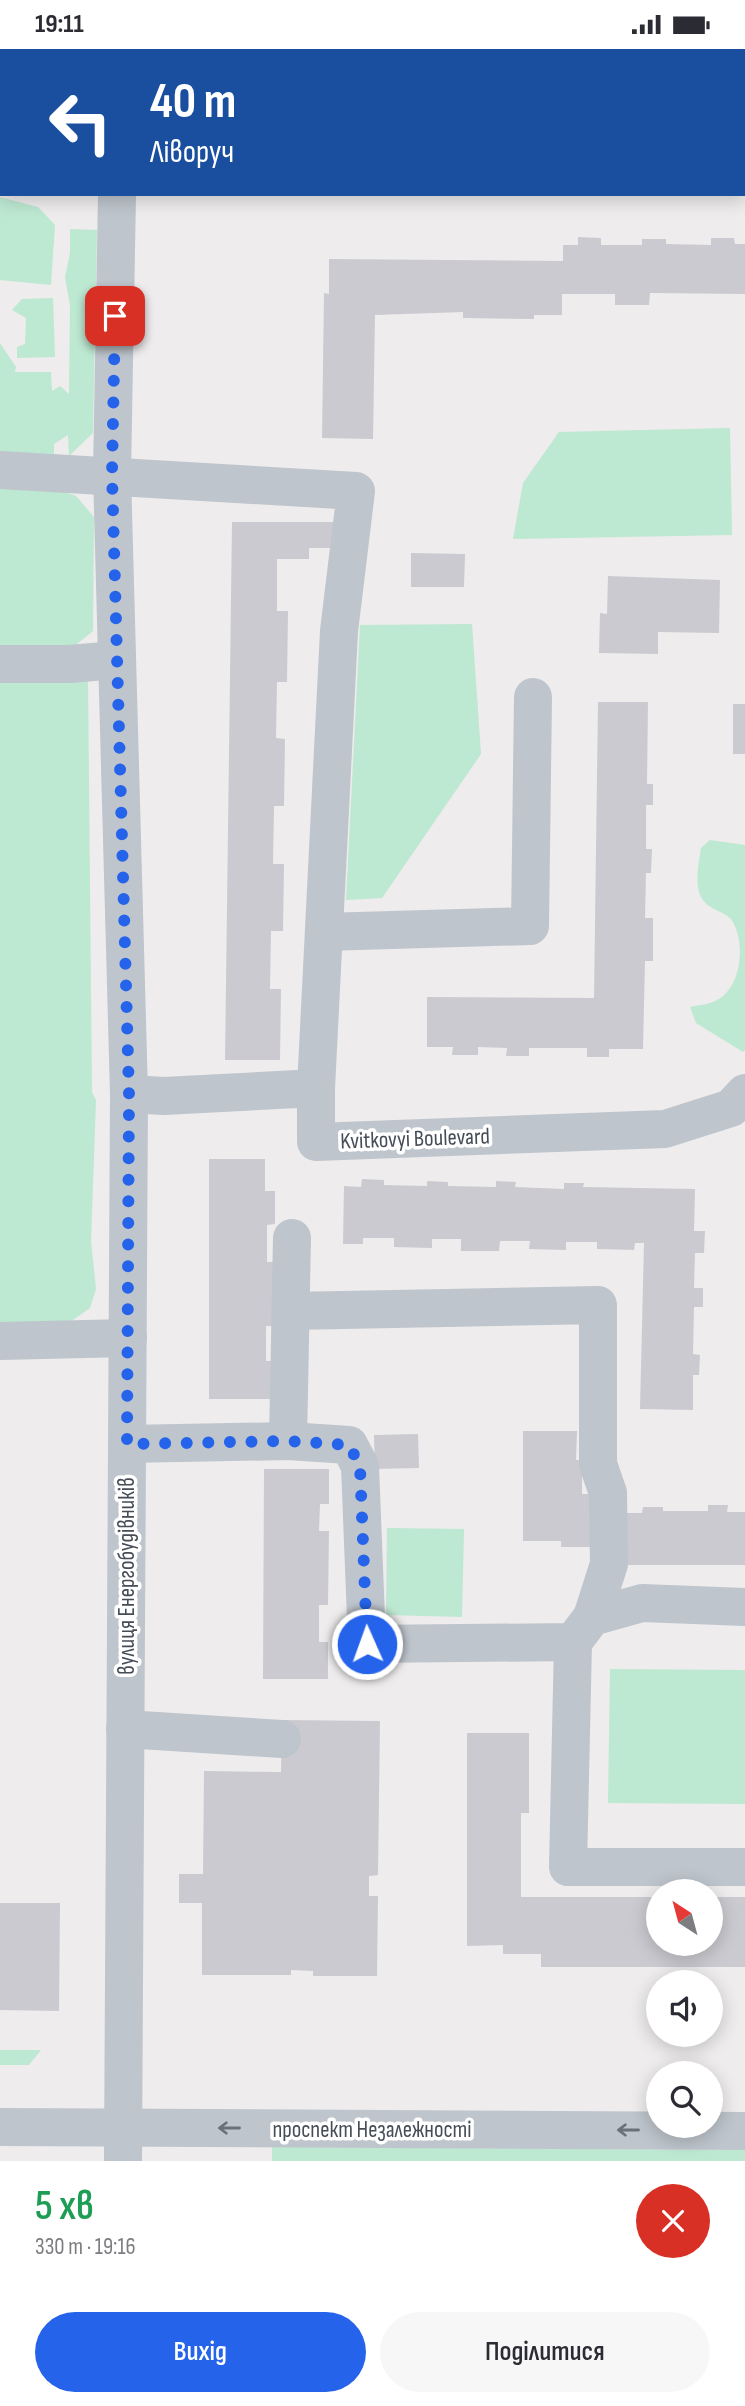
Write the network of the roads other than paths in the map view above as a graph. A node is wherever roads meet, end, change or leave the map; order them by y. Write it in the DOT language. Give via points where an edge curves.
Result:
graph roads {
  1 [pos="117,196"];
  2 [pos="0,470"];
  3 [pos="112,474"];
  4 [pos="116,660"];
  5 [pos="0,664"];
  6 [pos="533,697"];
  7 [pos="324,932"];
  8 [pos="316,1088"];
  9 [pos="745,1093"];
  10 [pos="129,1094"];
  11 [pos="292,1238"];
  12 [pos="291,1311"];
  13 [pos="128,1338"];
  14 [pos="0,1341"];
  15 [pos="288,1441"];
  16 [pos="127,1444"];
  17 [pos="745,1607"];
  18 [pos="582,1630"];
  19 [pos="125,1729"];
  20 [pos="282,1739"];
  21 [pos="745,1867"];
  22 [pos="0,2127"];
  23 [pos="745,2131"];
  24 [pos="123,2144"];
  1 -- 3 [label="street, вулиця Енергобудівників"];
  2 -- 3 [label="street"];
  3 -- 4 [label="street, вулиця Енергобудівників"];
  3 -- 7 [label="street" via="356,491 339,631"];
  4 -- 5 [label="street"];
  4 -- 10 [label="street, вулиця Енергобудівників"];
  6 -- 7 [label="street" via="530,926"];
  7 -- 8 [label="street"];
  8 -- 9 [label="street, Kvitkovyi Boulevard" via="316,1142 665,1129 731,1108"];
  8 -- 10 [label="street"];
  10 -- 13 [label="street, вулиця Енергобудівників"];
  11 -- 12 [label="street"];
  12 -- 15 [label="street"];
  12 -- 18 [label="street" via="598,1305 598,1464 607,1493 609,1564"];
  13 -- 14 [label="street"];
  13 -- 16 [label="street, вулиця Енергобудівників"];
  15 -- 16 [label="street"];
  15 -- 18 [label="street" via="349,1445 360,1466 367,1644"];
  16 -- 19 [label="street, вулиця Енергобудівників"];
  17 -- 18 [label="street" via="642,1602"];
  18 -- 21 [label="street" via="568,1867"];
  19 -- 20 [label="street"];
  19 -- 24 [label="street, вулиця Енергобудівників"];
  22 -- 24 [label="street, проспект Незалежності"];
  23 -- 24 [label="street, проспект Незалежності, one-way"];
}
